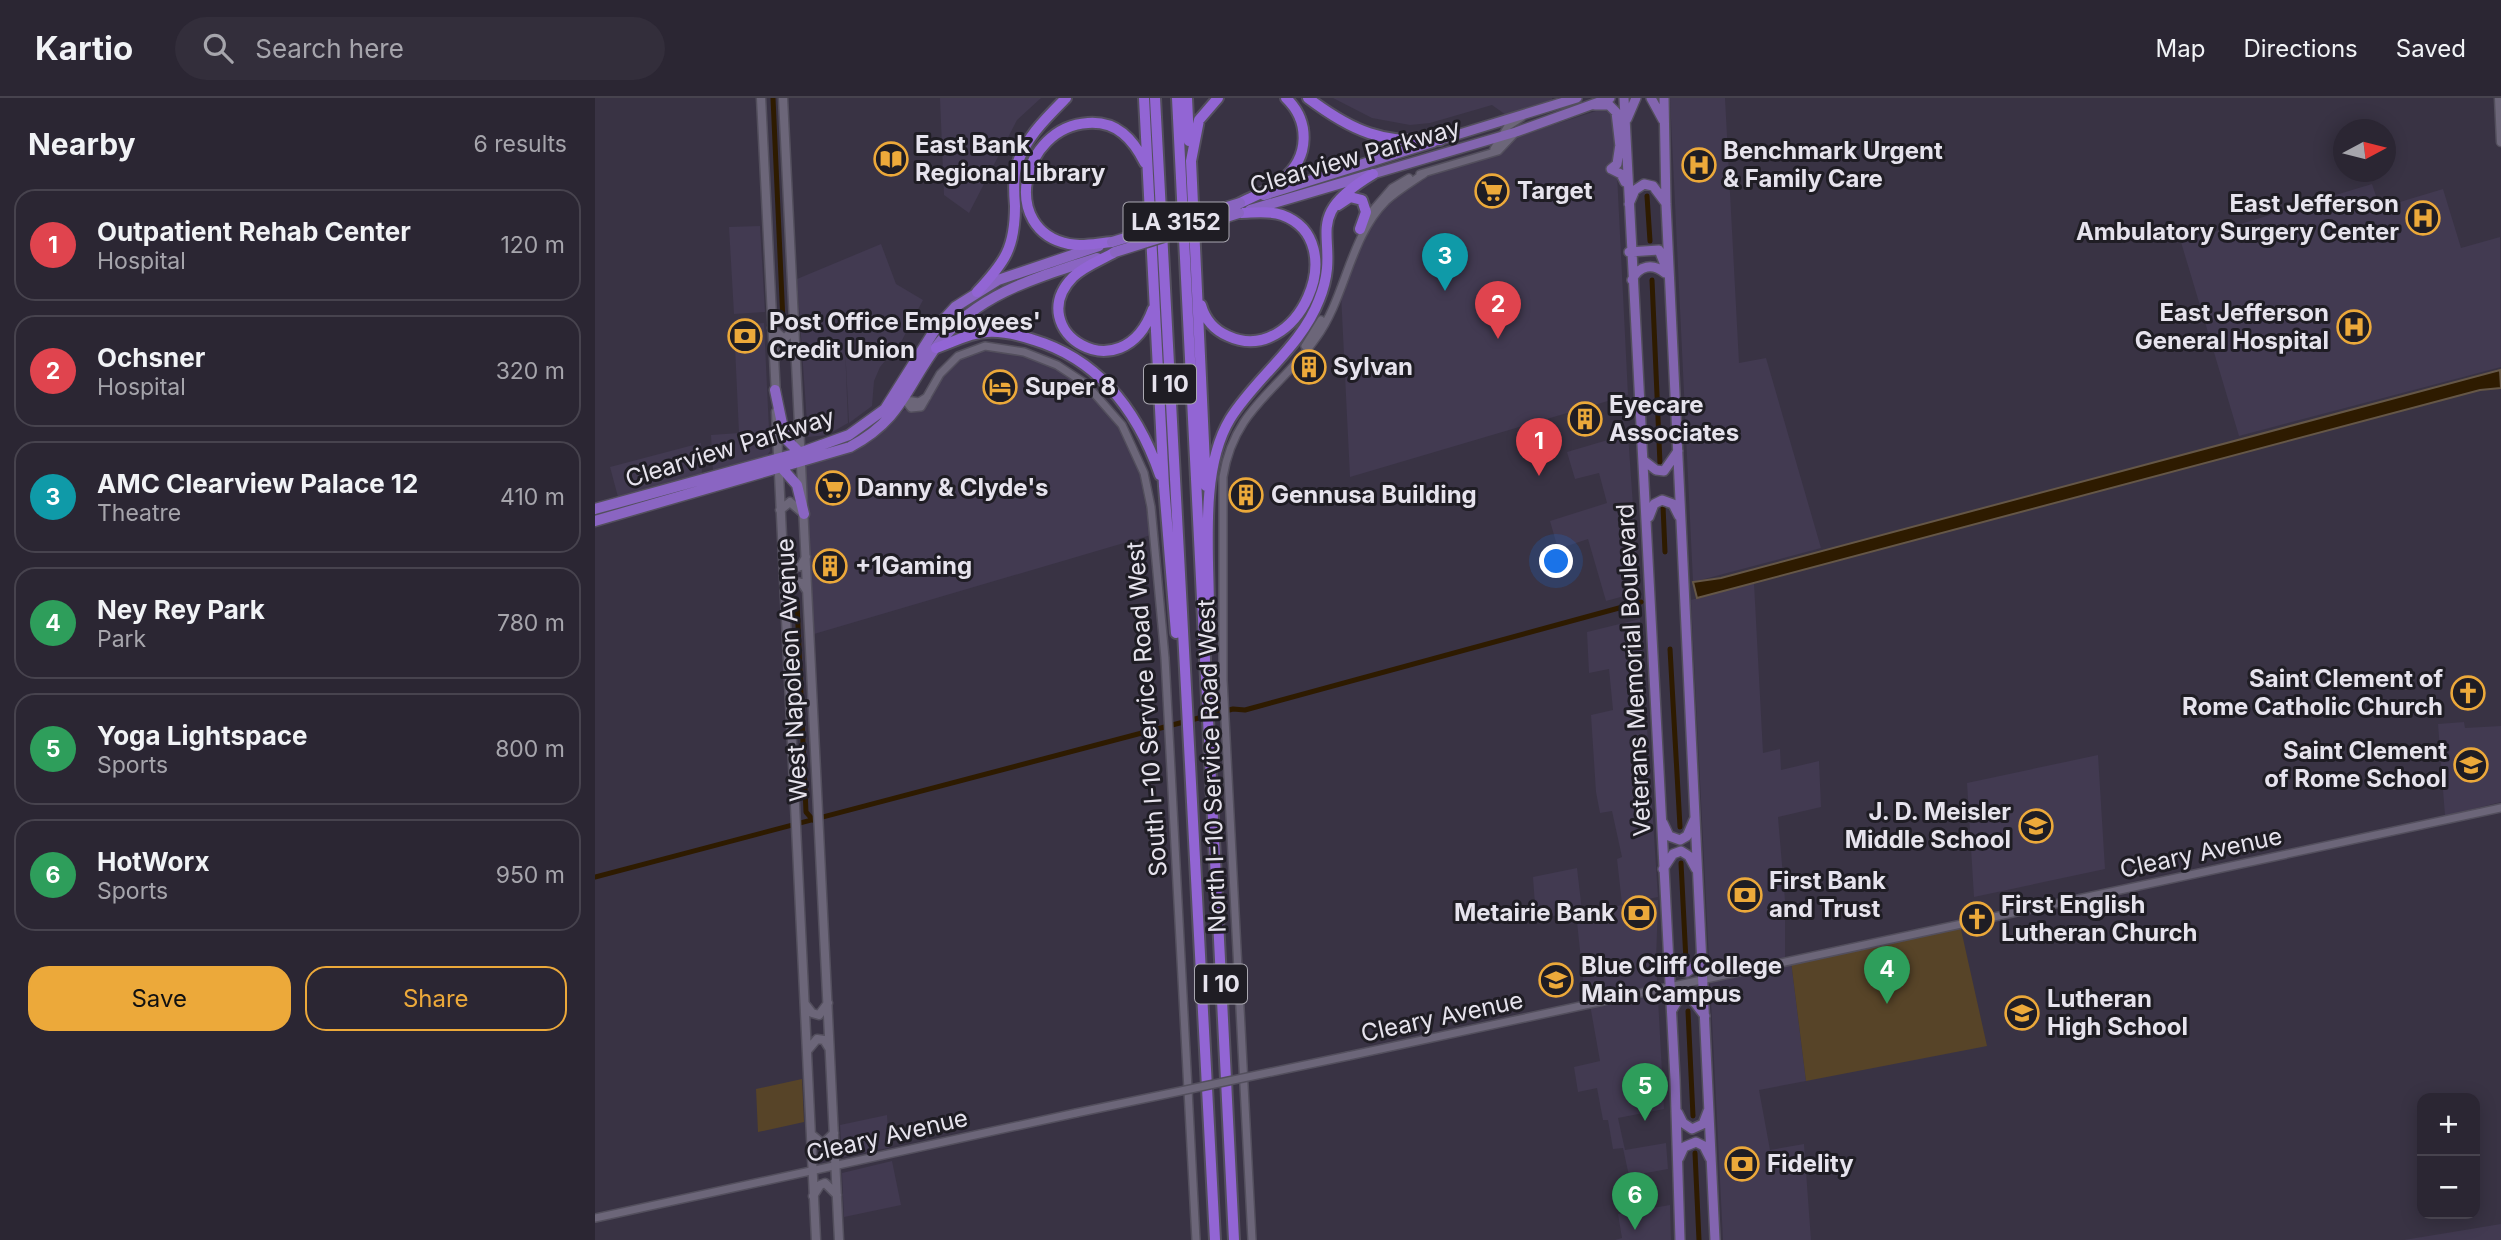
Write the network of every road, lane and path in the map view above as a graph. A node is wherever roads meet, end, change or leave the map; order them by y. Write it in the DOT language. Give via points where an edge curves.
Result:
graph roads {
  1 [pos="761,98"];
  2 [pos="783,98"];
  3 [pos="1066,98"];
  4 [pos="1144,98"];
  5 [pos="1155,98"];
  6 [pos="1177,98"];
  7 [pos="1187,98"];
  8 [pos="1218,98"];
  9 [pos="1286,98"];
  10 [pos="1308,98"];
  11 [pos="1577,98"];
  12 [pos="1610,98"];
  13 [pos="1624,98"];
  14 [pos="1636,98"];
  15 [pos="1651,98"];
  16 [pos="1664,98"];
  17 [pos="2499,98"];
  18 [pos="1590,104"];
  19 [pos="1524,116"];
  20 [pos="1502,121"];
  21 [pos="1665,125"];
  22 [pos="1625,128"];
  23 [pos="1516,132"];
  24 [pos="1504,135"];
  25 [pos="1440,140"];
  26 [pos="2501,142"];
  27 [pos="1465,146"];
  28 [pos="1487,153"];
  29 [pos="1191,161"];
  30 [pos="1148,169"];
  31 [pos="1425,173"];
  32 [pos="1373,174"];
  33 [pos="1626,180"];
  34 [pos="1319,183"];
  35 [pos="1666,204"];
  36 [pos="1240,208"];
  37 [pos="1627,211"];
  38 [pos="1360,229"];
  39 [pos="1113,247"];
  40 [pos="1629,252"];
  41 [pos="1028,275"];
  42 [pos="1668,276"];
  43 [pos="1632,280"];
  44 [pos="1197,290"];
  45 [pos="977,292"];
  46 [pos="1154,307"];
  47 [pos="772,328"];
  48 [pos="795,328"];
  49 [pos="936,348"];
  50 [pos="1299,357"];
  51 [pos="774,359"];
  52 [pos="1278,360"];
  53 [pos="797,361"];
  54 [pos="775,390"];
  55 [pos="899,399"];
  56 [pos="1678,451"];
  57 [pos="801,456"];
  58 [pos="1643,460"];
  59 [pos="780,465"];
  60 [pos="1164,486"];
  61 [pos="595,509"];
  62 [pos="781,510"];
  63 [pos="804,514"];
  64 [pos="595,521"];
  65 [pos="1681,521"];
  66 [pos="1209,524"];
  67 [pos="1646,524"];
  68 [pos="783,552"];
  69 [pos="806,557"];
  70 [pos="808,594"];
  71 [pos="785,595"];
  72 [pos="1203,638"];
  73 [pos="1185,669"];
  74 [pos="2501,808"];
  75 [pos="1660,815"];
  76 [pos="1696,816"];
  77 [pos="1663,869"];
  78 [pos="1699,877"];
  79 [pos="1702,947"];
  80 [pos="1668,960"];
  81 [pos="1704,980"];
  82 [pos="1670,986"];
  83 [pos="828,1001"];
  84 [pos="805,1004"];
  85 [pos="1672,1010"];
  86 [pos="1706,1017"];
  87 [pos="807,1051"];
  88 [pos="830,1051"];
  89 [pos="1709,1104"];
  90 [pos="1677,1108"];
  91 [pos="811,1132"];
  92 [pos="834,1133"];
  93 [pos="1678,1159"];
  94 [pos="1713,1166"];
  95 [pos="836,1167"];
  96 [pos="811,1172"];
  97 [pos="837,1195"];
  98 [pos="813,1197"];
  99 [pos="595,1218"];
  100 [pos="815,1240"];
  101 [pos="839,1240"];
  102 [pos="1196,1240"];
  103 [pos="1215,1240"];
  104 [pos="1234,1240"];
  105 [pos="1252,1240"];
  106 [pos="1680,1240"];
  107 [pos="1716,1240"];
  1 -- 47 [label="main road, West Napoleon Avenue"];
  2 -- 48 [label="main road, West Napoleon Avenue"];
  3 -- 45 [label="highway" via="1022,151 1014,180 1011,246 1003,264"];
  4 -- 30 [label="highway"];
  5 -- 73 [label="highway, I 10"];
  6 -- 72 [label="highway, I 10"];
  7 -- 29 [label="highway"];
  8 -- 29 [label="highway" via="1199,120"];
  9 -- 36 [label="highway" via="1299,115 1303,150 1295,167"];
  10 -- 25 [label="highway" via="1370,135 1403,141"];
  11 -- 19 [label="main road, Clearview Parkway"];
  12 -- 18 [label="main road, Clearview Parkway"];
  13 -- 22 [label="main road, Veterans Memorial Boulevard"];
  14 -- 22 [label="main road"];
  15 -- 21 [label="main road"];
  16 -- 21 [label="main road"];
  17 -- 26 [label="main road"];
  18 -- 23 [label="main road, Clearview Parkway"];
  18 -- 33 [label="main road" via="1614,109 1620,142 1619,159 1611,169"];
  19 -- 20 [label="main road, Clearview Parkway"];
  19 -- 24 [label="street" via="1508,126"];
  20 -- 25 [label="main road, Clearview Parkway"];
  20 -- 27 [label="main road" via="1496,132"];
  21 -- 35 [label="main road"];
  22 -- 33 [label="main road, Veterans Memorial Boulevard"];
  23 -- 24 [label="main road, Clearview Parkway"];
  23 -- 28 [label="street, Clearview Parkway" via="1498,151"];
  24 -- 27 [label="main road, Clearview Parkway"];
  24 -- 28 [label="street, Clearview Parkway"];
  25 -- 34 [label="highway, Clearview Parkway"];
  27 -- 32 [label="main road, Clearview Parkway"];
  28 -- 31 [label="street, Clearview Parkway"];
  29 -- 44 [label="highway"];
  30 -- 39 [label="highway" via="1137,147 1115,127 1096,123 1059,131 1038,151 1027,176 1027,204 1042,228 1071,245"];
  30 -- 46 [label="highway"];
  31 -- 38 [label="street, North I-10 Service Road West" via="1392,188"];
  31 -- 50 [label="street, North I-10 Service Road West" via="1385,202 1374,216 1321,331"];
  32 -- 34 [label="highway, Clearview Parkway"];
  32 -- 52 [label="highway" via="1347,190 1330,212 1325,234 1327,274 1319,301"];
  33 -- 37 [label="main road, Veterans Memorial Boulevard"];
  34 -- 36 [label="highway, Clearview Parkway"];
  35 -- 37 [label="main road" via="1653,186 1644,184 1633,194"];
  35 -- 42 [label="main road"];
  36 -- 39 [label="highway, Clearview Parkway / LA 3152, bridge"];
  36 -- 44 [label="highway" via="1280,214 1297,225 1314,251 1313,285 1295,320 1276,334 1247,342 1224,334 1203,313"];
  37 -- 40 [label="main road, Veterans Memorial Boulevard"];
  38 -- 50 [label="street, North I-10 Service Road West" via="1326,311"];
  38 -- 52 [label="highway" via="1365,204 1356,197 1345,199 1331,221 1331,265 1324,300 1305,331"];
  39 -- 41 [label="highway, Clearview Parkway / LA 3152"];
  39 -- 46 [label="highway" via="1071,279 1059,309 1063,328 1085,349 1120,348 1139,336"];
  40 -- 42 [label="main road" via="1660,250"];
  40 -- 43 [label="main road, Veterans Memorial Boulevard"];
  41 -- 45 [label="highway, Clearview Parkway / LA 3152"];
  41 -- 49 [label="highway, Clearview Parkway / LA 3152" via="976,307"];
  42 -- 43 [label="main road" via="1648,266"];
  42 -- 56 [label="main road"];
  43 -- 58 [label="main road, Veterans Memorial Boulevard"];
  44 -- 66 [label="highway"];
  45 -- 55 [label="highway, Clearview Parkway / LA 3152" via="936,328"];
  46 -- 60 [label="highway"];
  47 -- 48 [label="main road" via="784,339"];
  47 -- 51 [label="main road, West Napoleon Avenue"];
  48 -- 53 [label="main road, West Napoleon Avenue"];
  49 -- 55 [label="highway, Clearview Parkway / LA 3152"];
  49 -- 60 [label="highway" via="964,336 994,332 1043,342 1084,363 1130,410"];
  50 -- 105 [label="street, North I-10 Service Road West" via="1241,424 1226,457 1223,482 1224,701"];
  51 -- 53 [label="main road" via="786,349"];
  51 -- 54 [label="main road, West Napoleon Avenue"];
  52 -- 66 [label="highway" via="1223,433 1214,460"];
  53 -- 57 [label="main road, West Napoleon Avenue"];
  54 -- 57 [label="highway" via="783,432"];
  54 -- 59 [label="main road, West Napoleon Avenue"];
  55 -- 57 [label="highway, Clearview Parkway / LA 3152" via="849,435"];
  55 -- 57 [label="highway, Clearview Parkway / LA 3152" via="885,423 850,447 816,459"];
  55 -- 102 [label="street, South I-10 Service Road West" via="919,402 958,356 985,346 1038,356 1071,373 1107,405 1144,472 1169,716"];
  56 -- 58 [label="main road" via="1664,471"];
  56 -- 65 [label="main road"];
  57 -- 59 [label="highway, Clearview Parkway / LA 3152"];
  57 -- 63 [label="main road, West Napoleon Avenue"];
  58 -- 67 [label="main road, Veterans Memorial Boulevard"];
  59 -- 61 [label="highway, Clearview Parkway" via="768,462"];
  59 -- 62 [label="main road, West Napoleon Avenue"];
  59 -- 63 [label="highway" via="797,485"];
  59 -- 64 [label="highway, Clearview Parkway / LA 3152"];
  60 -- 73 [label="highway" via="1178,655"];
  62 -- 63 [label="main road" via="790,502"];
  62 -- 68 [label="main road, West Napoleon Avenue"];
  63 -- 69 [label="main road, West Napoleon Avenue"];
  65 -- 67 [label="main road" via="1673,504 1662,500 1654,504"];
  65 -- 76 [label="main road"];
  66 -- 72 [label="highway" via="1209,624"];
  67 -- 75 [label="main road, Veterans Memorial Boulevard"];
  68 -- 69 [label="main road" via="794,568"];
  68 -- 71 [label="main road, West Napoleon Avenue"];
  69 -- 70 [label="main road, West Napoleon Avenue"];
  70 -- 71 [label="main road" via="795,582"];
  70 -- 83 [label="main road, West Napoleon Avenue"];
  71 -- 84 [label="main road, West Napoleon Avenue"];
  72 -- 104 [label="highway, I 10"];
  73 -- 103 [label="highway, I 10"];
  74 -- 81 [label="street, Cleary Avenue"];
  75 -- 76 [label="main road" via="1666,831 1676,840 1687,836"];
  75 -- 77 [label="main road, Veterans Memorial Boulevard"];
  76 -- 78 [label="main road"];
  77 -- 78 [label="main road" via="1672,855 1681,851 1689,856"];
  77 -- 80 [label="main road, Veterans Memorial Boulevard"];
  78 -- 79 [label="main road"];
  79 -- 80 [label="main road" via="1699,964 1692,970 1677,970"];
  79 -- 81 [label="main road"];
  80 -- 82 [label="main road, Veterans Memorial Boulevard"];
  81 -- 82 [label="street, Cleary Avenue"];
  81 -- 86 [label="main road"];
  82 -- 85 [label="main road, Veterans Memorial Boulevard"];
  82 -- 95 [label="street, Cleary Avenue, bridge"];
  83 -- 84 [label="main road" via="818,1015"];
  83 -- 88 [label="main road, West Napoleon Avenue"];
  84 -- 87 [label="main road, West Napoleon Avenue"];
  85 -- 86 [label="main road" via="1679,998 1689,995"];
  85 -- 90 [label="main road, Veterans Memorial Boulevard"];
  86 -- 89 [label="main road"];
  87 -- 88 [label="main road" via="820,1039"];
  87 -- 91 [label="main road, West Napoleon Avenue"];
  88 -- 92 [label="main road, West Napoleon Avenue"];
  89 -- 90 [label="main road" via="1703,1124 1692,1129 1682,1123"];
  89 -- 94 [label="main road"];
  90 -- 93 [label="main road, Veterans Memorial Boulevard"];
  91 -- 92 [label="main road" via="823,1144"];
  91 -- 96 [label="main road, West Napoleon Avenue"];
  92 -- 95 [label="main road, West Napoleon Avenue"];
  93 -- 94 [label="main road" via="1684,1147 1696,1142 1704,1146"];
  93 -- 106 [label="main road, Veterans Memorial Boulevard"];
  94 -- 107 [label="main road"];
  95 -- 96 [label="street, Cleary Avenue"];
  95 -- 97 [label="main road, West Napoleon Avenue"];
  96 -- 98 [label="main road, West Napoleon Avenue"];
  96 -- 99 [label="street, Cleary Avenue"];
  97 -- 98 [label="main road" via="825,1183"];
  97 -- 101 [label="main road, West Napoleon Avenue"];
  98 -- 100 [label="main road, West Napoleon Avenue"];
}
